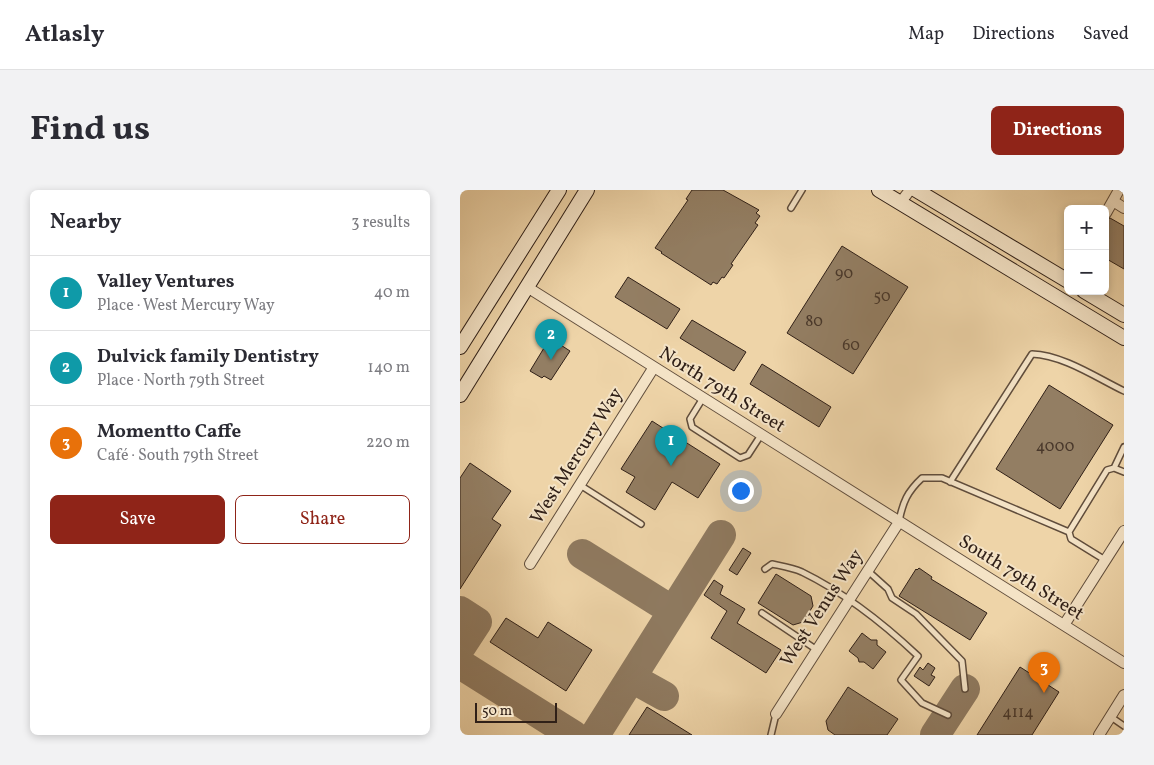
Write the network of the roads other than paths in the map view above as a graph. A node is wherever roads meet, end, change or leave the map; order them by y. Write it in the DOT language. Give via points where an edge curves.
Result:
graph roads {
  1 [pos="559,190"];
  2 [pos="587,190"];
  3 [pos="802,190"];
  4 [pos="879,190"];
  5 [pos="910,190"];
  6 [pos="916,190"];
  7 [pos="1119,190"];
  8 [pos="1113,201"];
  9 [pos="900,203"];
  10 [pos="791,208"];
  11 [pos="1109,208"];
  12 [pos="1124,208"];
  13 [pos="1064,280"];
  14 [pos="527,287"];
  15 [pos="1091,295"];
  16 [pos="1124,315"];
  17 [pos="1124,338"];
  18 [pos="460,347"];
  19 [pos="654,366"];
  20 [pos="1124,391"];
  21 [pos="460,394"];
  22 [pos="703,398"];
  23 [pos="761,435"];
  24 [pos="1124,447"];
  25 [pos="1114,468"];
  26 [pos="1124,472"];
  27 [pos="950,482"];
  28 [pos="580,484"];
  29 [pos="898,522"];
  30 [pos="641,524"];
  31 [pos="1124,530"];
  32 [pos="1069,532"];
  33 [pos="1105,560"];
  34 [pos="530,564"];
  35 [pos="765,569"];
  36 [pos="867,571"];
  37 [pos="849,600"];
  38 [pos="762,613"];
  39 [pos="1064,625"];
  40 [pos="816,650"];
  41 [pos="1124,663"];
  42 [pos="965,689"];
  43 [pos="1124,695"];
  44 [pos="776,714"];
  45 [pos="948,715"];
  46 [pos="1110,717"];
  47 [pos="1124,726"];
  48 [pos="771,735"];
  49 [pos="1099,735"];
  1 -- 18 [label="main road"];
  2 -- 14 [label="main road"];
  3 -- 10 [label="lane"];
  4 -- 9 [label="main road"];
  5 -- 9 [label="street"];
  6 -- 13 [label="main road"];
  7 -- 8 [label="street"];
  8 -- 11 [label="street"];
  8 -- 12 [label="street"];
  9 -- 17 [label="main road"];
  14 -- 19 [label="street, North 79th Street"];
  14 -- 21 [label="main road"];
  15 -- 16 [label="main road"];
  19 -- 22 [label="street, North 79th Street"];
  19 -- 28 [label="street, West Mercury Way"];
  20 -- 27 [label="lane" via="1046,354 1032,354"];
  22 -- 23 [label="street, North 79th Street"];
  22 -- 23 [label="lane" via="690,419 692,428 740,458 748,456"];
  23 -- 29 [label="street, North 79th Street"];
  24 -- 25 [label="lane"];
  25 -- 26 [label="lane"];
  25 -- 32 [label="lane" via="1107,470"];
  27 -- 29 [label="lane" via="942,478 922,478 910,488"];
  27 -- 32 [label="lane"];
  28 -- 30 [label="lane"];
  28 -- 34 [label="street, West Mercury Way"];
  29 -- 36 [label="street, West Venus Way"];
  29 -- 39 [label="street, South 79th Street"];
  31 -- 33 [label="street"];
  32 -- 33 [label="lane" via="1071,539"];
  33 -- 39 [label="street"];
  35 -- 37 [label="lane" via="772,564 800,571"];
  36 -- 37 [label="street, West Venus Way"];
  36 -- 42 [label="lane" via="962,661"];
  37 -- 40 [label="street, West Venus Way"];
  37 -- 45 [label="lane" via="889,629 918,656 900,680 922,703"];
  38 -- 40 [label="lane"];
  39 -- 41 [label="street, South 79th Street"];
  40 -- 44 [label="street, West Venus Way"];
  43 -- 46 [label="street"];
  44 -- 48 [label="lane"];
  46 -- 47 [label="lane"];
  46 -- 49 [label="street"];
}
